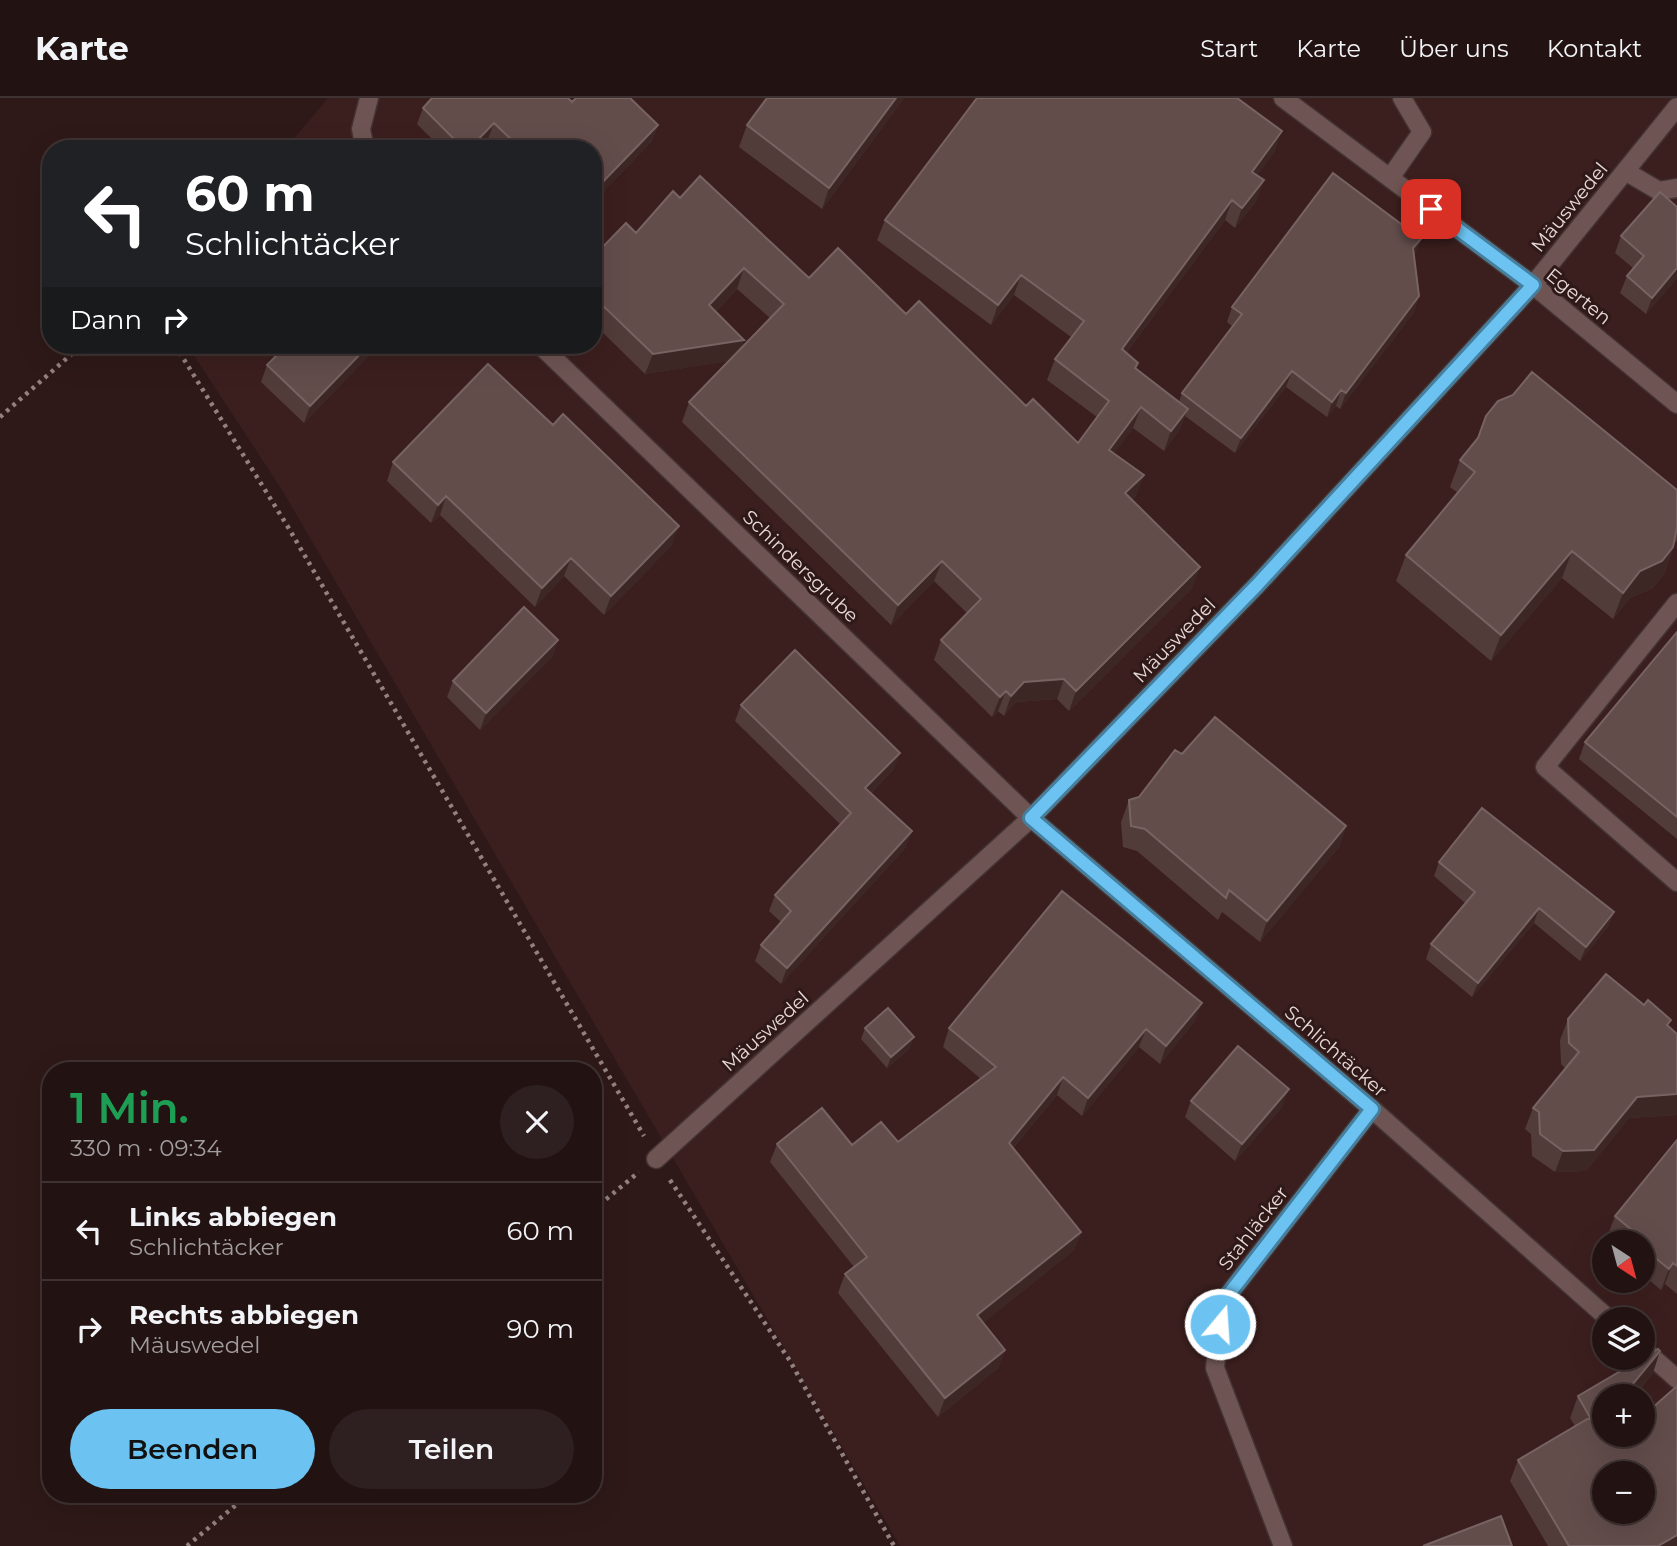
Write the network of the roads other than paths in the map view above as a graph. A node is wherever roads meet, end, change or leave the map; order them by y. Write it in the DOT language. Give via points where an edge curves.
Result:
graph roads {
  1 [pos="369,98"];
  2 [pos="1283,98"];
  3 [pos="1402,98"];
  4 [pos="1677,107"];
  5 [pos="363,140"];
  6 [pos="1625,171"];
  7 [pos="1390,178"];
  8 [pos="1677,188"];
  9 [pos="1533,285"];
  10 [pos="549,354"];
  11 [pos="1677,404"];
  12 [pos="1677,603"];
  13 [pos="1031,818"];
  14 [pos="1677,882"];
  15 [pos="1372,1109"];
  16 [pos="656,1158"];
  17 [pos="1595,1307"];
  18 [pos="1655,1360"];
  19 [pos="1677,1379"];
  20 [pos="1283,1546"];
  1 -- 5 [label="street" via="361,129"];
  2 -- 7 [label="street, Egerten"];
  3 -- 7 [label="street" via="1422,132"];
  4 -- 6 [label="street, Mäuswedel"];
  6 -- 8 [label="street" via="1659,191"];
  6 -- 9 [label="street, Mäuswedel"];
  7 -- 9 [label="street, Egerten"];
  9 -- 11 [label="street, Egerten"];
  9 -- 13 [label="street, Mäuswedel" via="1257,585"];
  10 -- 13 [label="street, Schindersgrube"];
  12 -- 14 [label="street" via="1545,767"];
  13 -- 15 [label="street, Schlichtäcker"];
  13 -- 16 [label="street, Mäuswedel"];
  15 -- 17 [label="street, Schlichtäcker"];
  15 -- 20 [label="street, Stahläcker" via="1222,1303 1215,1368"];
  18 -- 19 [label="street"];
}
